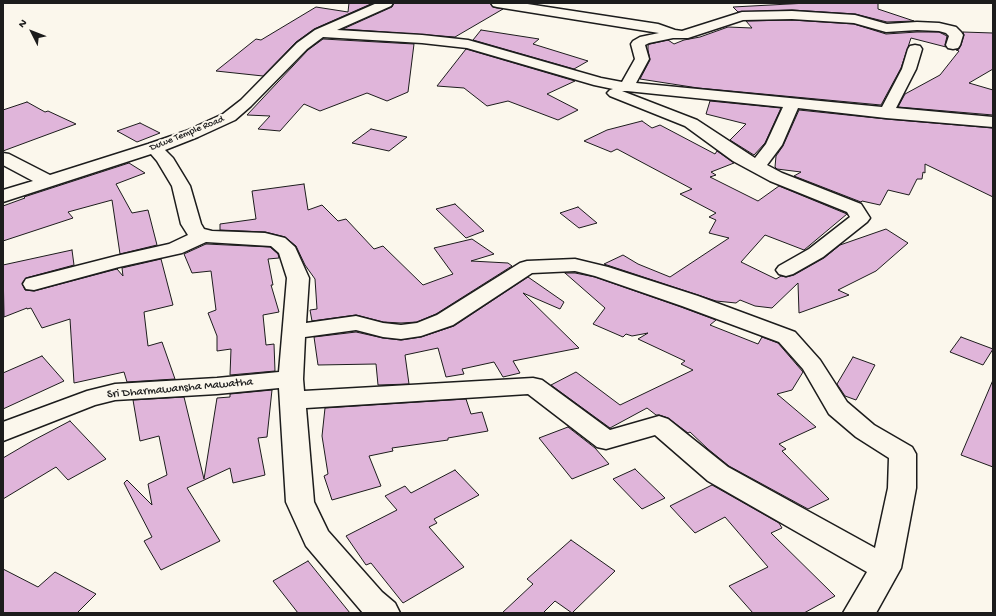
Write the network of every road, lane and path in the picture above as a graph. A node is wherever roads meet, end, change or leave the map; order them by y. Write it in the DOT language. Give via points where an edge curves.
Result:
graph roads {
  1 [pos="387,3"];
  2 [pos="497,3"];
  3 [pos="320,33"];
  4 [pos="673,34"];
  5 [pos="952,45"];
  6 [pos="915,49"];
  7 [pos="599,82"];
  8 [pos="627,87"];
  9 [pos="792,104"];
  10 [pos="886,113"];
  11 [pos="993,122"];
  12 [pos="154,148"];
  13 [pos="3,158"];
  14 [pos="757,167"];
  15 [pos="47,181"];
  16 [pos="3,196"];
  17 [pos="205,235"];
  18 [pos="786,270"];
  19 [pos="34,284"];
  20 [pos="295,331"];
  21 [pos="292,390"];
  22 [pos="3,432"];
  23 [pos="886,568"];
  24 [pos="384,613"];
  25 [pos="859,613"];
  1 -- 3 [label="street, Duwe Temple Road"];
  2 -- 4 [label="street" via="658,28"];
  3 -- 7 [label="street" via="468,44"];
  3 -- 12 [label="street, Duwe Temple Road" via="302,46 229,117"];
  4 -- 5 [label="street" via="683,35 742,16 792,15 855,19 886,28 939,27 951,30 956,35"];
  4 -- 8 [label="street" via="638,44 642,59"];
  6 -- 10 [label="street"];
  7 -- 8 [label="street"];
  7 -- 14 [label="street" via="600,87 691,123"];
  8 -- 9 [label="street"];
  9 -- 10 [label="street"];
  9 -- 14 [label="street" via="774,145"];
  10 -- 11 [label="street"];
  12 -- 15 [label="street, Duwe Temple Road"];
  12 -- 17 [label="street" via="164,158 181,186 190,224 196,233"];
  13 -- 15 [label="street"];
  14 -- 18 [label="street" via="854,208 860,218 816,253"];
  15 -- 16 [label="street, Duwe Temple Road"];
  17 -- 19 [label="street" via="175,249"];
  17 -- 20 [label="street" via="264,239 278,242 288,250 298,278"];
  20 -- 21 [label="street"];
  20 -- 23 [label="street" via="356,323 401,332 421,329 445,320 527,267 575,265 601,271 690,301 787,337 812,365 838,408 865,431 903,454 902,488"];
  21 -- 22 [label="street, Sri Dharmawansha Mawatha" via="217,386 115,392 87,399"];
  21 -- 23 [label="street, Sri Dharmawansha Mawatha" via="533,386 606,440 659,426 718,474"];
  21 -- 24 [label="street" via="300,502 316,538 371,602"];
  23 -- 25 [label="street"];
}
